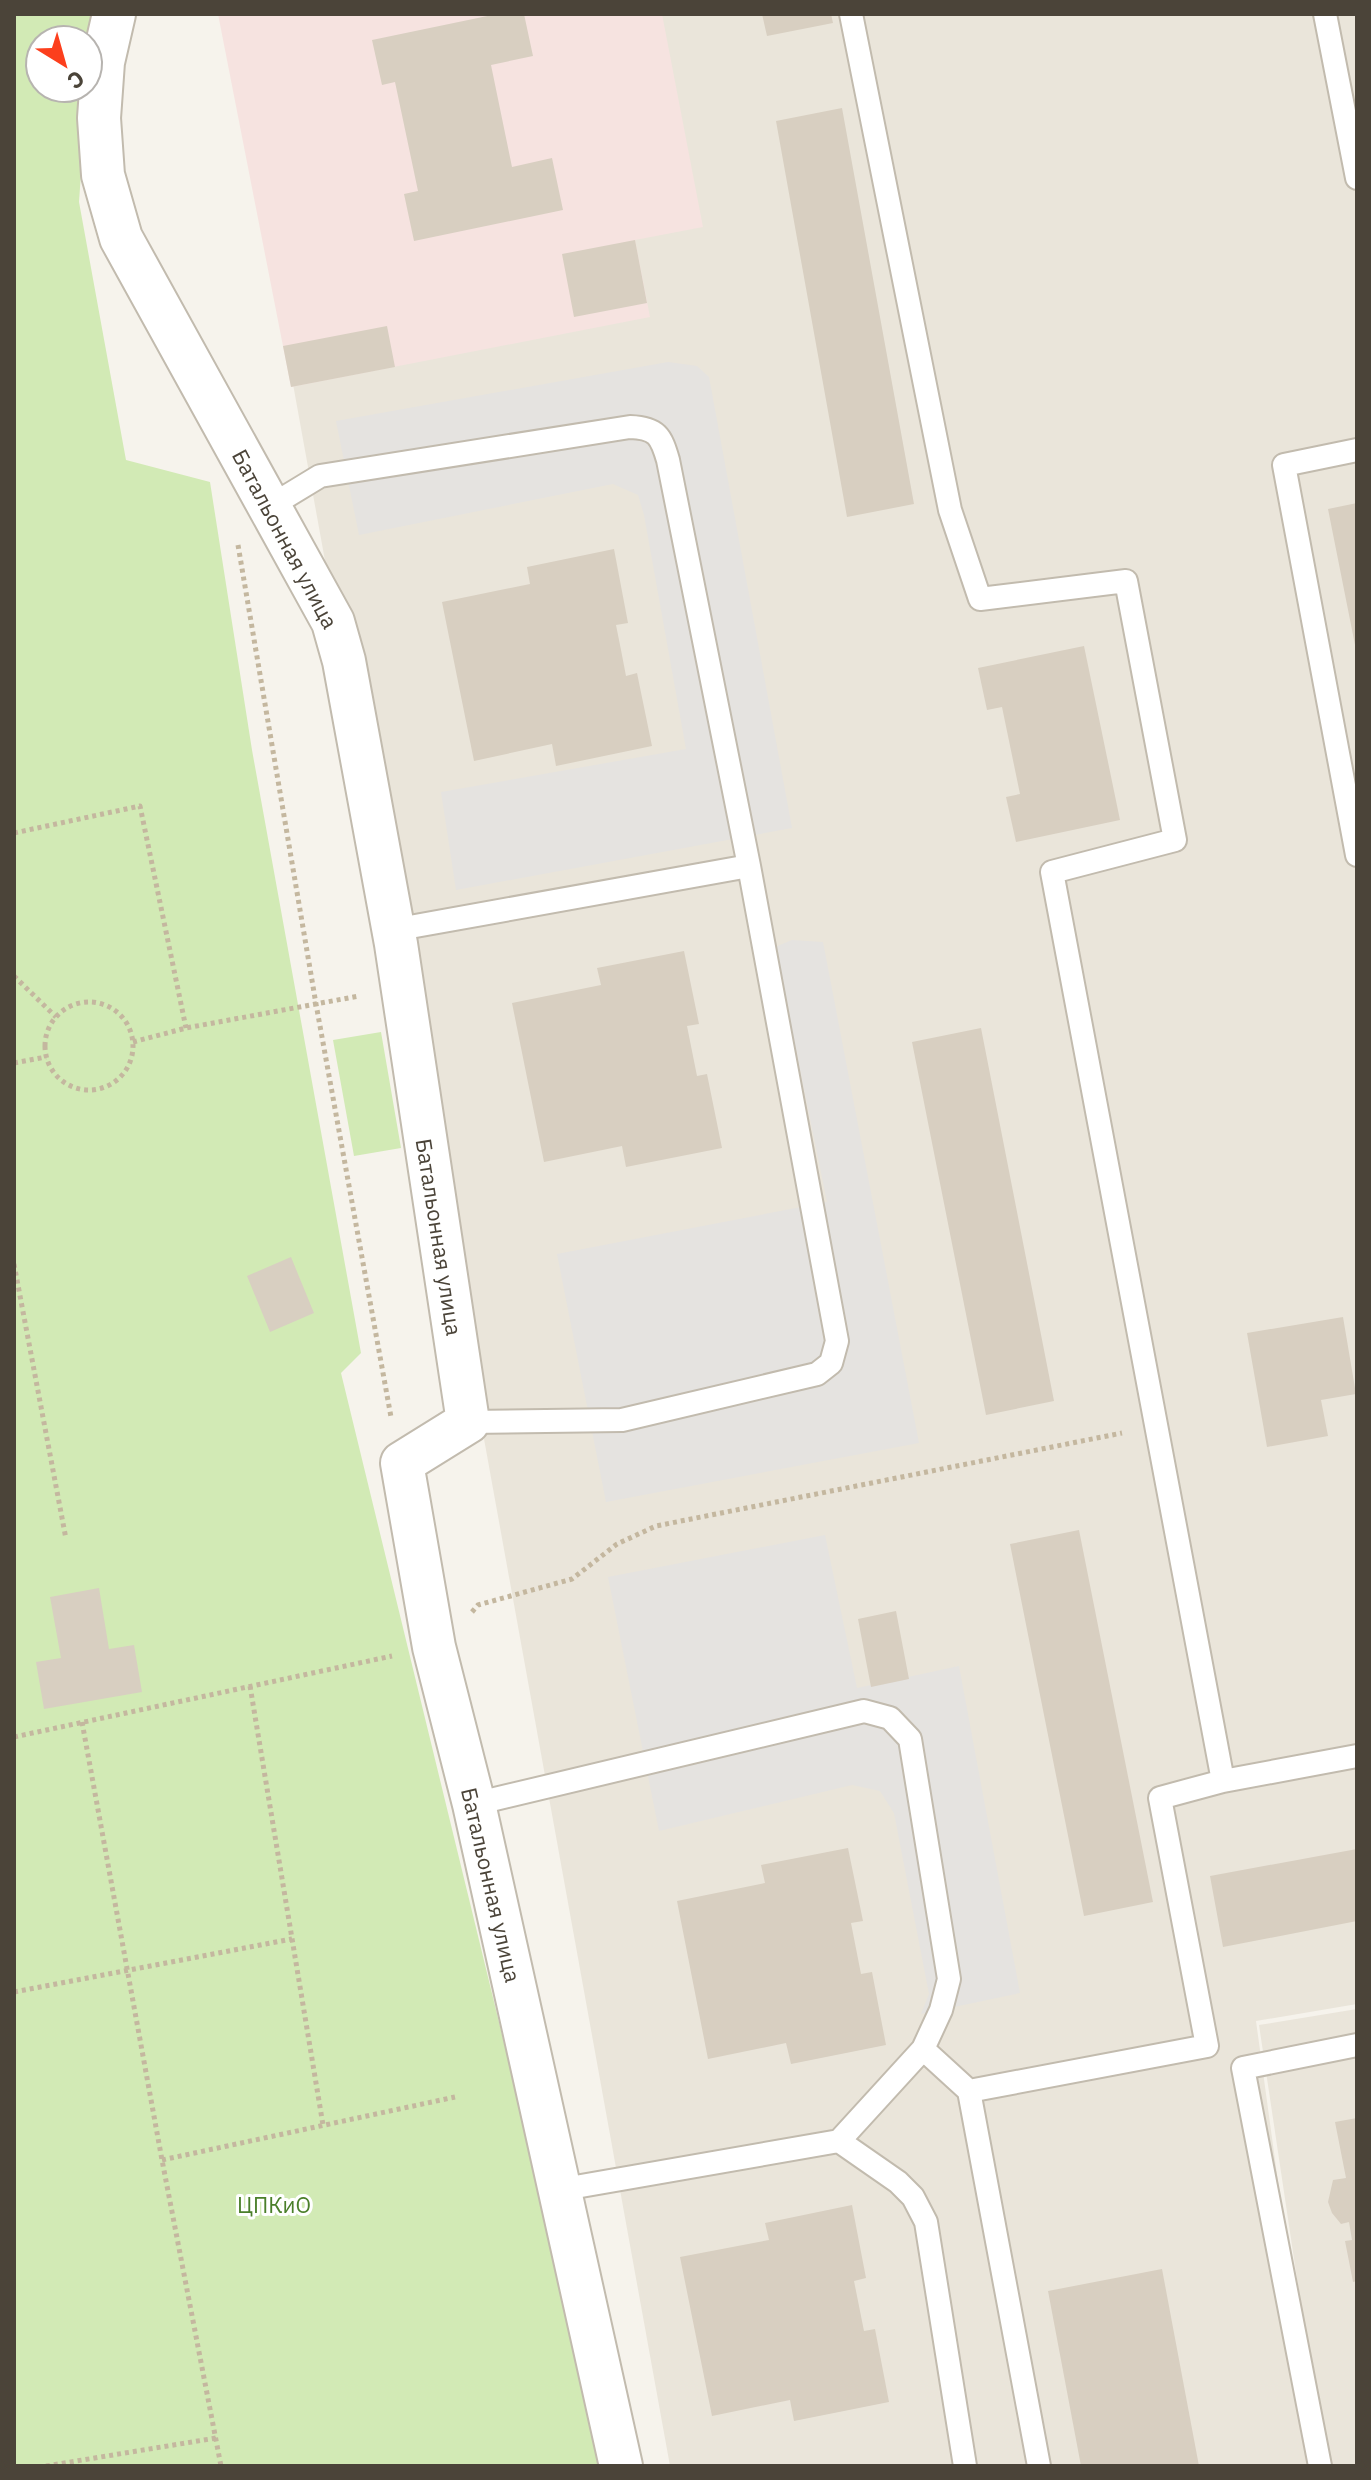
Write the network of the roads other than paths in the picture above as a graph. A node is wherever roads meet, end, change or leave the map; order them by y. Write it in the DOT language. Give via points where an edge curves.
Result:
graph roads {
  1 [pos="114,14"];
  2 [pos="851,14"];
  3 [pos="1325,14"];
  4 [pos="1357,178"];
  5 [pos="1357,450"];
  6 [pos="269,507"];
  7 [pos="1357,855"];
  8 [pos="749,866"];
  9 [pos="393,930"];
  10 [pos="468,1422"];
  11 [pos="1357,1756"];
  12 [pos="1223,1781"];
  13 [pos="474,1804"];
  14 [pos="1357,2045"];
  15 [pos="923,2049"];
  16 [pos="969,2091"];
  17 [pos="839,2141"];
  18 [pos="558,2190"];
  19 [pos="621,2466"];
  20 [pos="965,2466"];
  21 [pos="1039,2466"];
  22 [pos="1320,2466"];
  1 -- 6 [label="street, Батальонная улица" via="103,62 99,118 103,175 121,238"];
  2 -- 12 [label="lane" via="950,510 980,599 1126,581 1175,840 1052,872"];
  3 -- 4 [label="lane"];
  5 -- 7 [label="lane" via="1284,465"];
  6 -- 8 [label="lane" via="320,476 648,428 662,440 668,460"];
  6 -- 9 [label="street, Батальонная улица" via="333,622"];
  8 -- 9 [label="lane"];
  8 -- 10 [label="lane" via="837,1341 831,1363 817,1374 622,1420"];
  9 -- 10 [label="street, Батальонная улица"];
  10 -- 13 [label="street, Батальонная улица" via="402,1463 434,1647"];
  11 -- 12 [label="lane"];
  12 -- 16 [label="lane" via="1160,1798 1207,2046"];
  13 -- 15 [label="lane" via="864,1711 890,1718 910,1739 949,1979"];
  13 -- 18 [label="street, Батальонная улица"];
  14 -- 22 [label="lane" via="1243,2068"];
  15 -- 16 [label="lane"];
  15 -- 17 [label="lane"];
  16 -- 21 [label="lane"];
  17 -- 18 [label="lane"];
  17 -- 20 [label="lane" via="898,2182 926,2222"];
  18 -- 19 [label="street, Батальонная улица"];
}
